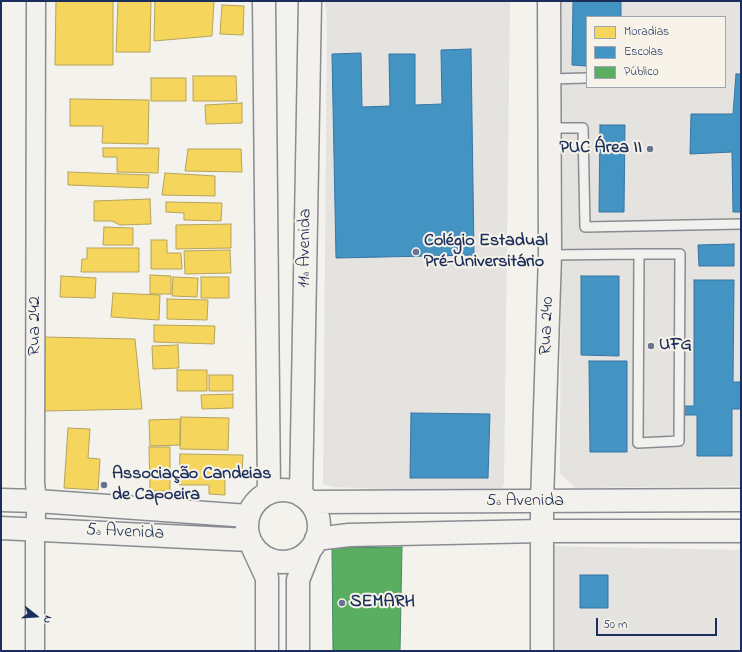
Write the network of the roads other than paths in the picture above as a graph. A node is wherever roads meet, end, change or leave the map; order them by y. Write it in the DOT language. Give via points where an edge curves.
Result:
graph roads {
  1 [pos="36,1"];
  2 [pos="264,1"];
  3 [pos="310,1"];
  4 [pos="549,1"];
  5 [pos="586,78"];
  6 [pos="549,79"];
  7 [pos="550,128"];
  8 [pos="741,224"];
  9 [pos="639,254"];
  10 [pos="550,255"];
  11 [pos="270,493"];
  12 [pos="305,499"];
  13 [pos="1,500"];
  14 [pos="741,500"];
  15 [pos="37,501"];
  16 [pos="542,502"];
  17 [pos="248,516"];
  18 [pos="1,528"];
  19 [pos="35,528"];
  20 [pos="542,531"];
  21 [pos="741,531"];
  22 [pos="251,543"];
  23 [pos="313,545"];
  24 [pos="35,651"];
  25 [pos="267,651"];
  26 [pos="298,651"];
  27 [pos="542,651"];
  1 -- 15 [label="street, Rua 242"];
  2 -- 11 [label="main road"];
  3 -- 12 [label="main road, 11ª Avenida"];
  4 -- 6 [label="main road, Rua 240"];
  5 -- 6 [label="lane"];
  6 -- 7 [label="main road, Rua 240"];
  7 -- 8 [label="lane" via="583,128 585,227"];
  7 -- 10 [label="main road, Rua 240"];
  9 -- 9 [label="lane" via="680,254 679,441 638,443"];
  9 -- 10 [label="lane"];
  10 -- 16 [label="main road, Rua 240"];
  11 -- 12 [label="main road" via="286,491"];
  11 -- 17 [label="main road" via="260,498"];
  12 -- 16 [label="main road, 5ª Avenida"];
  12 -- 23 [label="main road" via="315,510 318,520"];
  13 -- 15 [label="main road, 5ª Avenida"];
  14 -- 16 [label="main road, 5ª Avenida"];
  15 -- 17 [label="main road, 5ª Avenida"];
  15 -- 19 [label="street, Rua 242"];
  16 -- 20 [label="main road, Rua 240"];
  17 -- 22 [label="main road" via="247,528"];
  18 -- 19 [label="main road, 5ª Avenida"];
  19 -- 22 [label="main road, 5ª Avenida"];
  19 -- 24 [label="street, Rua 242"];
  20 -- 21 [label="main road, 5ª Avenida"];
  20 -- 23 [label="main road, 5ª Avenida" via="349,535"];
  20 -- 27 [label="main road, Rua 240"];
  22 -- 23 [label="main road" via="260,555 280,562 291,562 301,557"];
  22 -- 25 [label="main road" via="267,578"];
  23 -- 26 [label="main road" via="298,580"];
}
